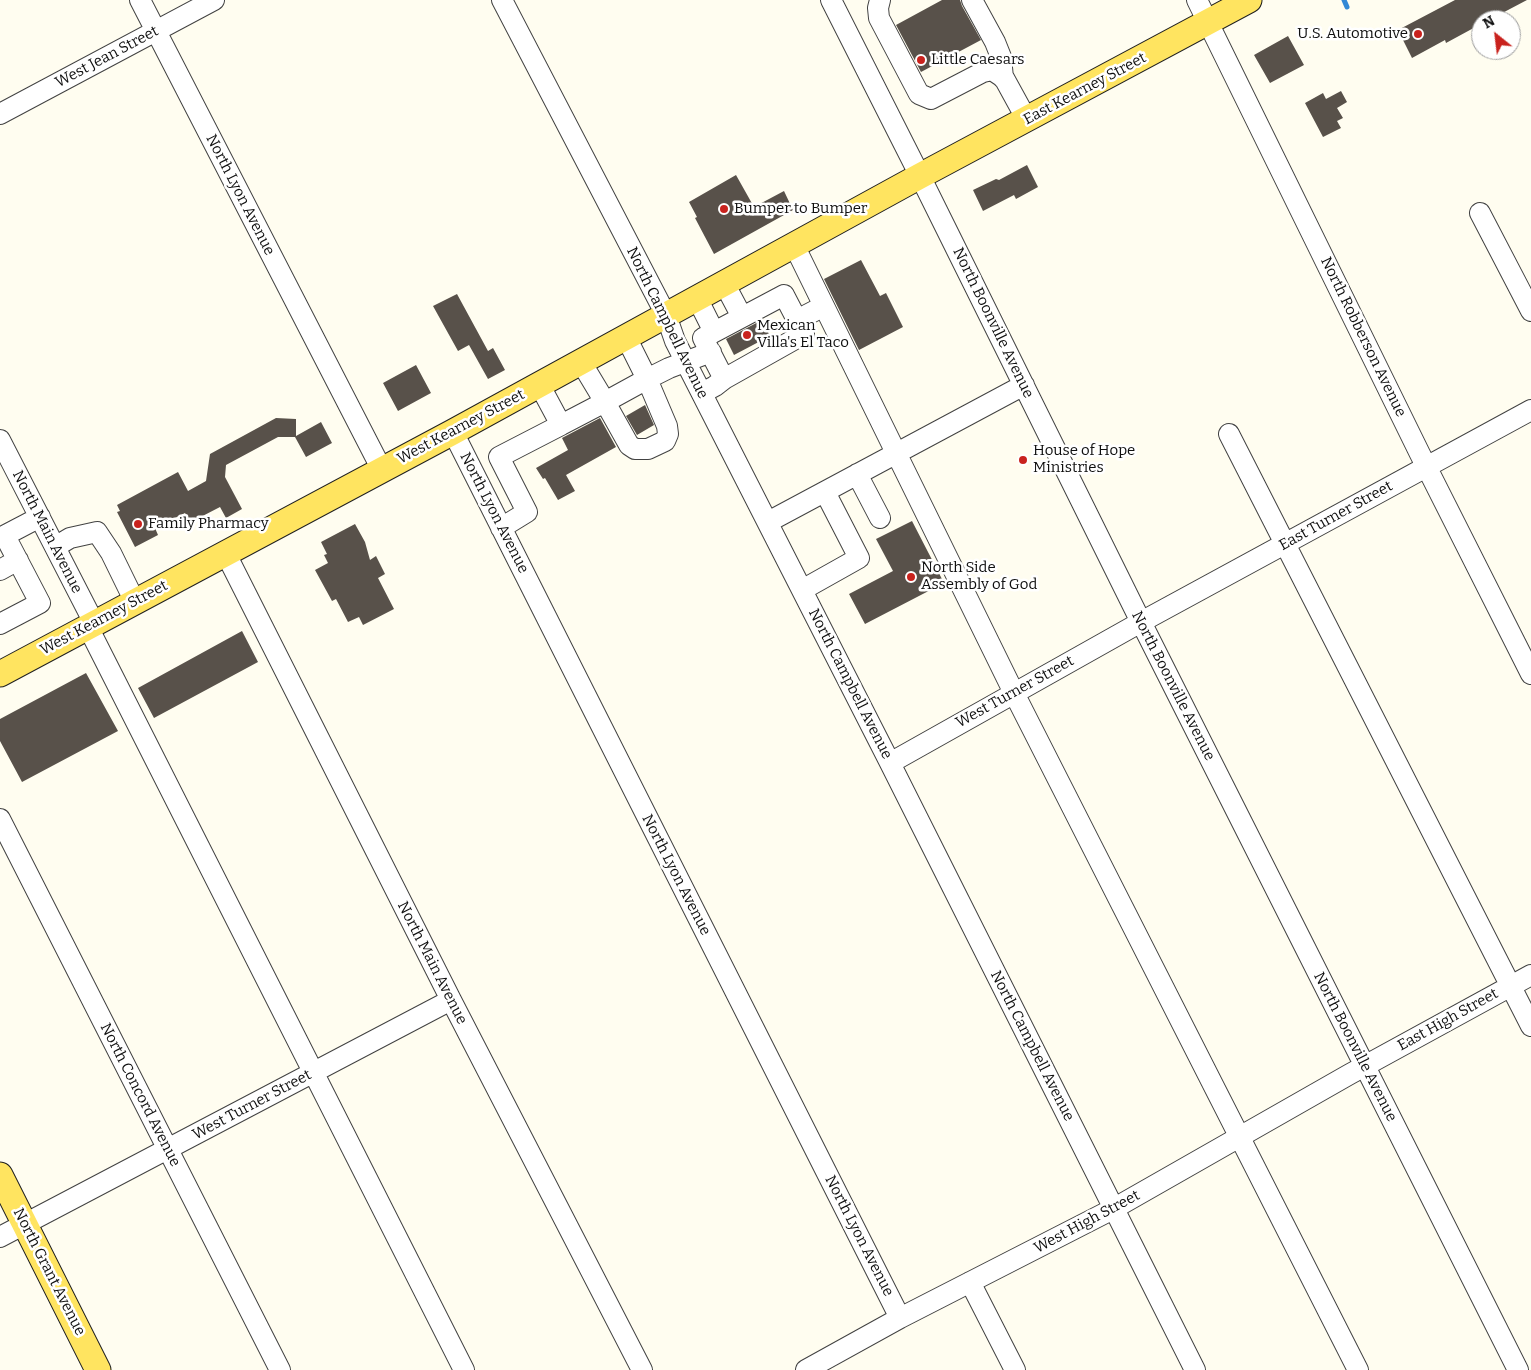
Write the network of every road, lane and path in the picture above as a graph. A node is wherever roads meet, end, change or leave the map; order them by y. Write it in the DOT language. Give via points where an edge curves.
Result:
graph roads {
  1 [pos="140,0"];
  2 [pos="214,0"];
  3 [pos="502,0"];
  4 [pos="831,0"];
  5 [pos="880,0"];
  6 [pos="972,0"];
  7 [pos="1197,0"];
  8 [pos="1249,0"];
  9 [pos="1209,23"];
  10 [pos="156,30"];
  11 [pos="1003,78"];
  12 [pos="0,114"];
  13 [pos="1027,120"];
  14 [pos="920,176"];
  15 [pos="1480,213"];
  16 [pos="794,245"];
  17 [pos="724,283"];
  18 [pos="697,298"];
  19 [pos="824,306"];
  20 [pos="1531,311"];
  21 [pos="666,315"];
  22 [pos="742,317"];
  23 [pos="797,320"];
  24 [pos="714,332"];
  25 [pos="626,337"];
  26 [pos="710,352"];
  27 [pos="581,362"];
  28 [pos="686,362"];
  29 [pos="647,379"];
  30 [pos="724,379"];
  31 [pos="539,384"];
  32 [pos="1024,385"];
  33 [pos="702,393"];
  34 [pos="605,402"];
  35 [pos="1531,410"];
  36 [pos="561,425"];
  37 [pos="453,432"];
  38 [pos="1229,434"];
  39 [pos="0,440"];
  40 [pos="896,453"];
  41 [pos="1427,467"];
  42 [pos="382,470"];
  43 [pos="858,474"];
  44 [pos="825,492"];
  45 [pos="40,517"];
  46 [pos="880,518"];
  47 [pos="768,522"];
  48 [pos="501,528"];
  49 [pos="2,537"];
  50 [pos="1286,543"];
  51 [pos="55,547"];
  52 [pos="226,554"];
  53 [pos="18,560"];
  54 [pos="0,570"];
  55 [pos="802,590"];
  56 [pos="135,602"];
  57 [pos="1141,622"];
  58 [pos="0,624"];
  59 [pos="91,625"];
  60 [pos="0,674"];
  61 [pos="1531,674"];
  62 [pos="1014,693"];
  63 [pos="890,763"];
  64 [pos="3,831"];
  65 [pos="1531,975"];
  66 [pos="1511,986"];
  67 [pos="451,1000"];
  68 [pos="1531,1026"];
  69 [pos="1364,1066"];
  70 [pos="314,1072"];
  71 [pos="1240,1137"];
  72 [pos="167,1149"];
  73 [pos="0,1175"];
  74 [pos="1114,1209"];
  75 [pos="25,1224"];
  76 [pos="0,1237"];
  77 [pos="970,1282"];
  78 [pos="900,1318"];
  79 [pos="826,1365"];
  80 [pos="98,1370"];
  81 [pos="280,1370"];
  82 [pos="464,1370"];
  83 [pos="642,1370"];
  84 [pos="806,1370"];
  85 [pos="1015,1370"];
  86 [pos="1195,1370"];
  87 [pos="1358,1370"];
  88 [pos="1518,1370"];
  1 -- 10 [label="street, North Lyon Avenue"];
  2 -- 10 [label="street, West Jean Street"];
  3 -- 21 [label="street, North Campbell Avenue"];
  4 -- 14 [label="street, North Boonville Avenue"];
  5 -- 11 [label="street" via="880,18 920,94 932,99 992,70"];
  6 -- 11 [label="street" via="1001,56"];
  7 -- 9 [label="street, North Robberson Avenue"];
  8 -- 9 [label="main road, East Kearney Street"];
  9 -- 13 [label="main road, East Kearney Street"];
  9 -- 41 [label="street, North Robberson Avenue"];
  10 -- 12 [label="street, West Jean Street"];
  10 -- 42 [label="street, North Lyon Avenue"];
  11 -- 13 [label="street"];
  13 -- 14 [label="main road, East Kearney Street"];
  14 -- 16 [label="main road, West Kearney Street"];
  14 -- 32 [label="street, North Boonville Avenue"];
  15 -- 20 [label="street"];
  16 -- 17 [label="main road, West Kearney Street"];
  16 -- 19 [label="street"];
  17 -- 18 [label="main road, West Kearney Street"];
  17 -- 22 [label="street"];
  18 -- 21 [label="main road, West Kearney Street"];
  18 -- 24 [label="street"];
  19 -- 23 [label="street"];
  19 -- 40 [label="street"];
  21 -- 25 [label="main road, West Kearney Street"];
  21 -- 28 [label="street, North Campbell Avenue"];
  22 -- 23 [label="street" via="784,295"];
  22 -- 24 [label="street"];
  23 -- 30 [label="street" via="804,334"];
  24 -- 26 [label="street" via="703,338"];
  25 -- 27 [label="main road, West Kearney Street"];
  25 -- 29 [label="street"];
  26 -- 28 [label="street"];
  26 -- 30 [label="street"];
  27 -- 31 [label="main road, West Kearney Street"];
  27 -- 34 [label="street"];
  28 -- 29 [label="street"];
  28 -- 33 [label="street, North Campbell Avenue"];
  29 -- 34 [label="street"];
  29 -- 34 [label="street" via="667,426 665,441 648,449 635,450"];
  30 -- 33 [label="street"];
  31 -- 36 [label="street"];
  31 -- 37 [label="main road, West Kearney Street"];
  32 -- 40 [label="street"];
  32 -- 57 [label="street, North Boonville Avenue"];
  33 -- 47 [label="street, North Campbell Avenue"];
  34 -- 36 [label="street"];
  35 -- 41 [label="street, East Turner Street"];
  36 -- 48 [label="street" via="499,458 527,512"];
  37 -- 42 [label="main road, West Kearney Street"];
  37 -- 48 [label="street, North Lyon Avenue"];
  38 -- 50 [label="street"];
  39 -- 45 [label="street, North Main Avenue"];
  40 -- 43 [label="street"];
  40 -- 62 [label="street"];
  41 -- 50 [label="street, East Turner Street"];
  41 -- 61 [label="street, North Robberson Avenue"];
  42 -- 52 [label="main road, West Kearney Street"];
  43 -- 44 [label="street"];
  43 -- 46 [label="street"];
  44 -- 47 [label="street"];
  44 -- 55 [label="street" via="859,558"];
  45 -- 49 [label="street"];
  45 -- 51 [label="street, North Main Avenue"];
  47 -- 55 [label="street, North Campbell Avenue"];
  48 -- 78 [label="street, North Lyon Avenue"];
  49 -- 53 [label="street"];
  50 -- 57 [label="street, East Turner Street"];
  50 -- 66 [label="street"];
  51 -- 56 [label="street" via="70,538 97,532"];
  51 -- 59 [label="street, North Main Avenue"];
  52 -- 56 [label="main road, West Kearney Street"];
  52 -- 67 [label="street, North Main Avenue"];
  53 -- 54 [label="street"];
  53 -- 58 [label="street" via="40,603"];
  55 -- 63 [label="street, North Campbell Avenue"];
  56 -- 59 [label="main road, West Kearney Street"];
  57 -- 62 [label="street, West Turner Street"];
  57 -- 69 [label="street, North Boonville Avenue"];
  59 -- 60 [label="main road, West Kearney Street"];
  59 -- 70 [label="street, North Main Avenue"];
  62 -- 63 [label="street, West Turner Street"];
  62 -- 71 [label="street"];
  63 -- 74 [label="street, North Campbell Avenue"];
  64 -- 72 [label="street, North Concord Avenue"];
  65 -- 66 [label="street, East High Street"];
  66 -- 68 [label="street"];
  66 -- 69 [label="street, East High Street"];
  67 -- 70 [label="street, West Turner Street"];
  67 -- 83 [label="street, North Main Avenue"];
  69 -- 71 [label="street, West High Street"];
  69 -- 88 [label="street, North Boonville Avenue"];
  70 -- 72 [label="street, West Turner Street"];
  70 -- 82 [label="street, North Main Avenue"];
  71 -- 74 [label="street, West High Street"];
  71 -- 87 [label="street"];
  72 -- 75 [label="street, West Turner Street"];
  72 -- 81 [label="street, North Concord Avenue"];
  73 -- 75 [label="main road, North Grant Avenue"];
  74 -- 77 [label="street, West High Street"];
  74 -- 86 [label="street, North Campbell Avenue"];
  75 -- 76 [label="street, West Turner Street"];
  75 -- 80 [label="main road, North Grant Avenue"];
  77 -- 78 [label="street, West High Street"];
  77 -- 85 [label="street"];
  78 -- 79 [label="street, West High Street"];
  79 -- 84 [label="street, West High Street"];
}
